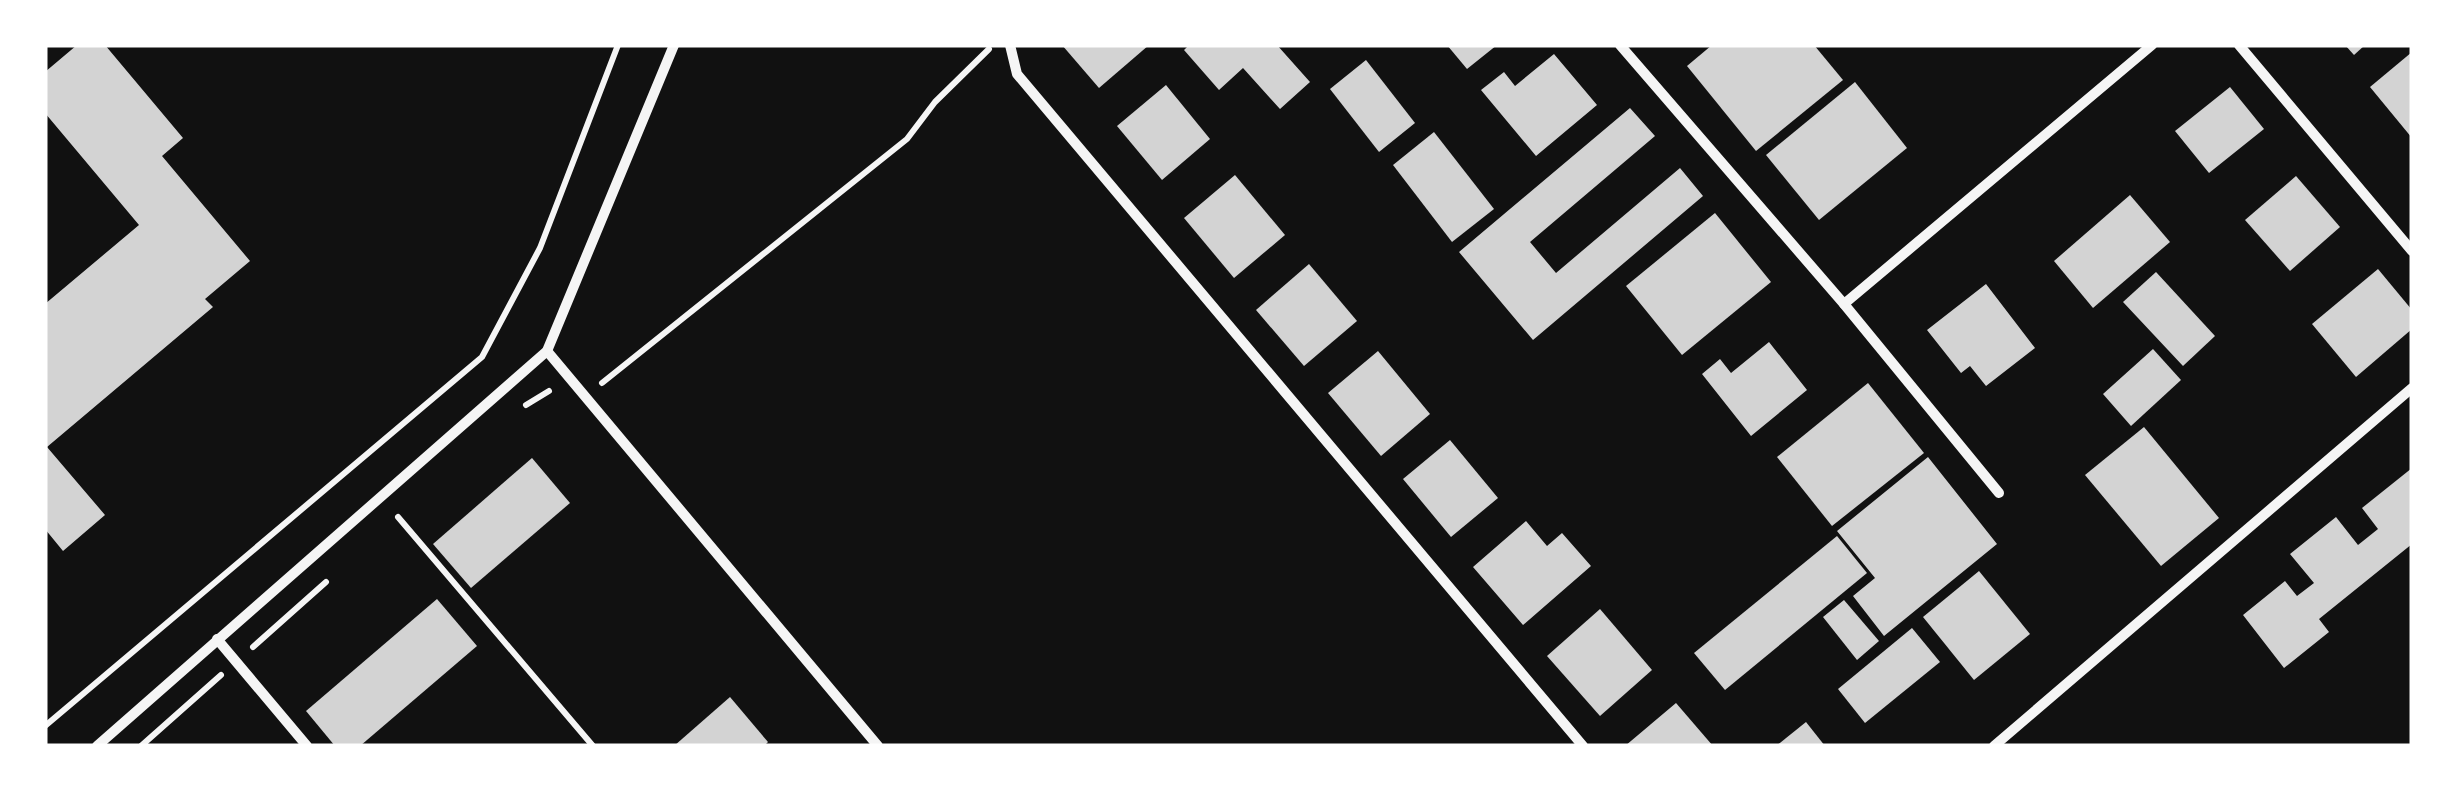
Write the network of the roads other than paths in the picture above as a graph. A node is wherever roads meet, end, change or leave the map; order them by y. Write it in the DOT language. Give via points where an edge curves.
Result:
graph roads {
  1 [pos="674,45"];
  2 [pos="1010,45"];
  3 [pos="1620,45"];
  4 [pos="2152,45"];
  5 [pos="2239,45"];
  6 [pos="2412,251"];
  7 [pos="1844,304"];
  8 [pos="547,351"];
  9 [pos="2412,388"];
  10 [pos="2000,493"];
  11 [pos="217,638"];
  12 [pos="97,746"];
  13 [pos="307,746"];
  14 [pos="878,746"];
  15 [pos="1584,746"];
  16 [pos="1994,746"];
  1 -- 8 [label="street"];
  2 -- 15 [label="street" via="1016,74"];
  3 -- 7 [label="street"];
  4 -- 7 [label="street"];
  5 -- 6 [label="street"];
  7 -- 10 [label="street"];
  8 -- 11 [label="street"];
  8 -- 14 [label="street"];
  9 -- 16 [label="street"];
  11 -- 12 [label="street"];
  11 -- 13 [label="street"];
}
